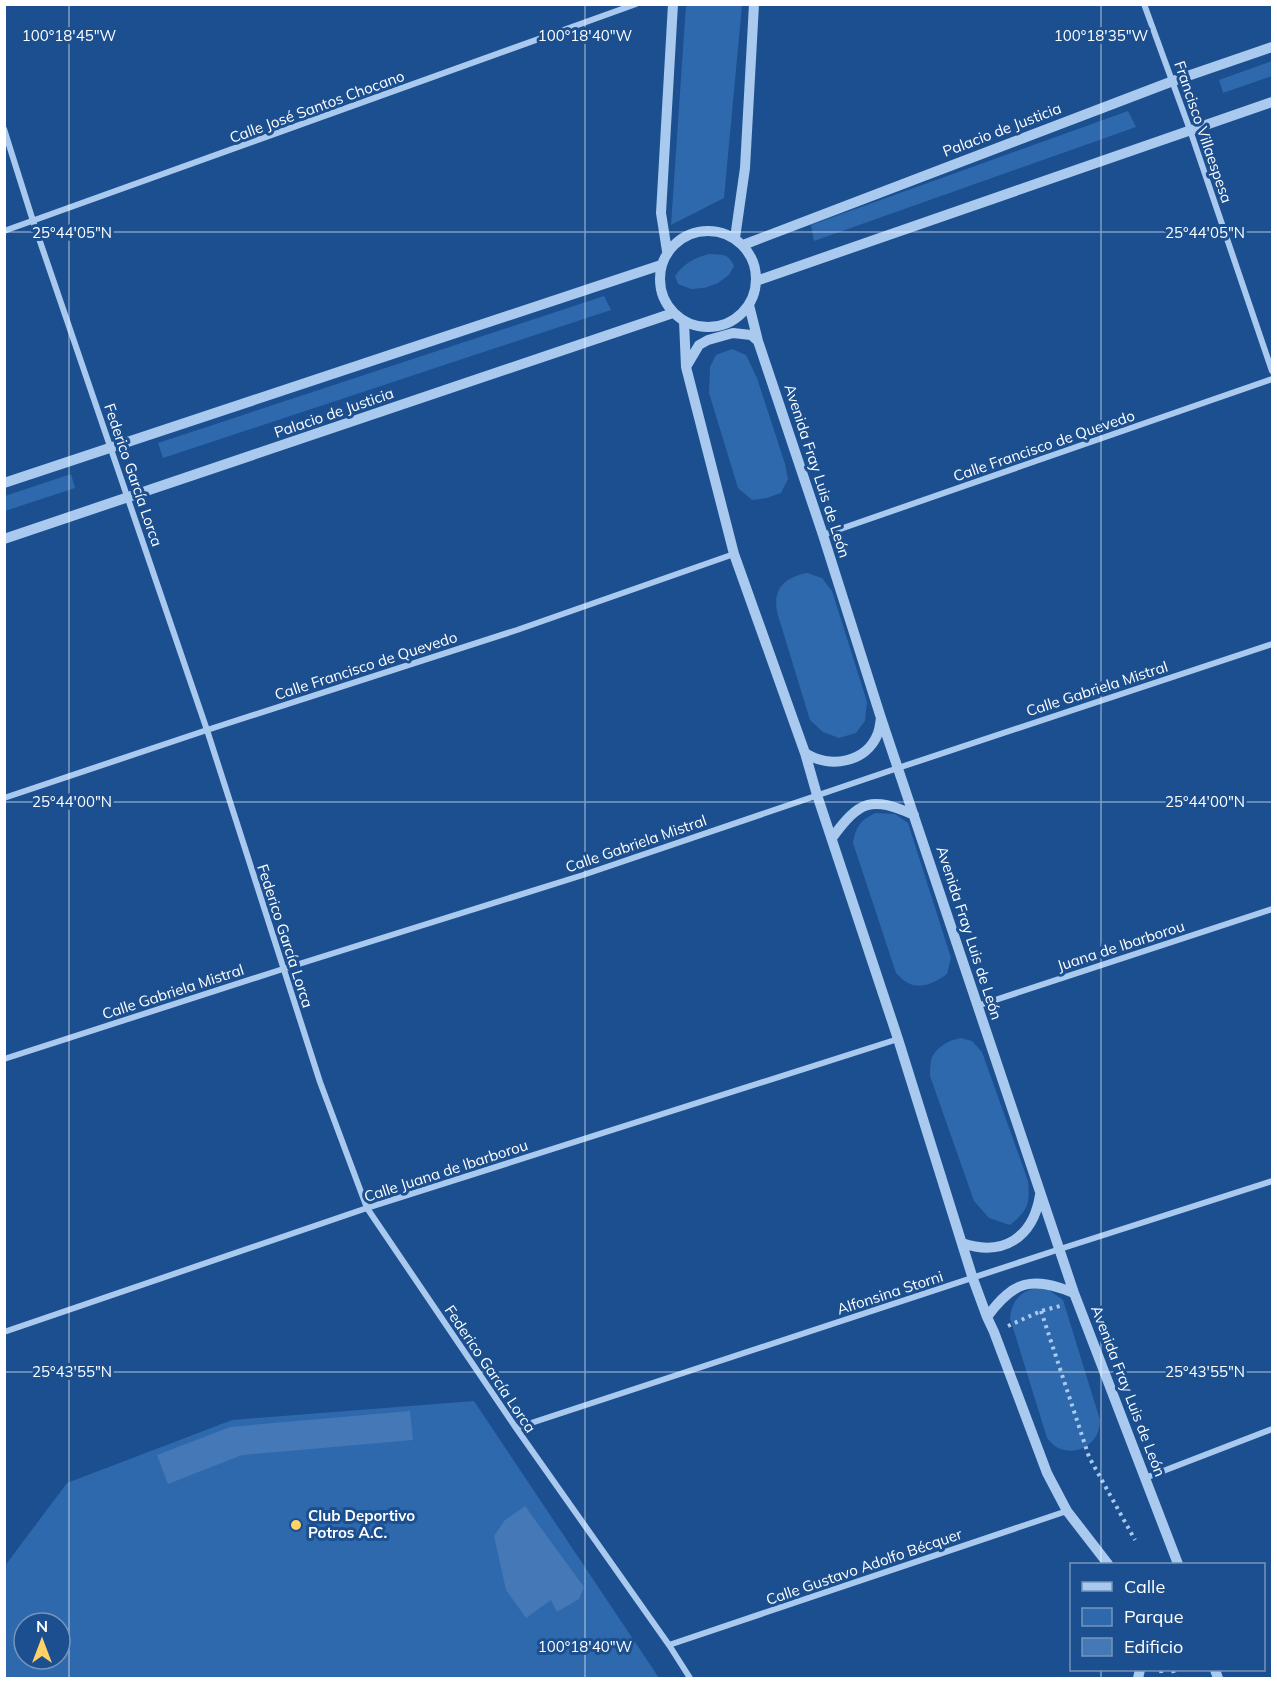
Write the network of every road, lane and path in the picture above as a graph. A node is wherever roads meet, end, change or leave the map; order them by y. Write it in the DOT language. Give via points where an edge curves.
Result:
graph roads {
  1 [pos="636,4"];
  2 [pos="673,4"];
  3 [pos="754,4"];
  4 [pos="1144,4"];
  5 [pos="1272,47"];
  6 [pos="1173,81"];
  7 [pos="1272,102"];
  8 [pos="4,129"];
  9 [pos="1190,130"];
  10 [pos="33,221"];
  11 [pos="4,231"];
  12 [pos="739,241"];
  13 [pos="667,251"];
  14 [pos="661,265"];
  15 [pos="756,281"];
  16 [pos="749,305"];
  17 [pos="673,313"];
  18 [pos="684,321"];
  19 [pos="758,341"];
  20 [pos="686,367"];
  21 [pos="1272,370"];
  22 [pos="1272,380"];
  23 [pos="111,449"];
  24 [pos="4,483"];
  25 [pos="129,499"];
  26 [pos="823,535"];
  27 [pos="4,540"];
  28 [pos="734,554"];
  29 [pos="1272,644"];
  30 [pos="881,718"];
  31 [pos="207,730"];
  32 [pos="805,753"];
  33 [pos="898,768"];
  34 [pos="818,795"];
  35 [pos="4,798"];
  36 [pos="914,815"];
  37 [pos="832,838"];
  38 [pos="1272,909"];
  39 [pos="283,969"];
  40 [pos="977,1006"];
  41 [pos="898,1039"];
  42 [pos="4,1059"];
  43 [pos="1272,1181"];
  44 [pos="1040,1193"];
  45 [pos="367,1208"];
  46 [pos="962,1243"];
  47 [pos="1060,1249"];
  48 [pos="974,1279"];
  49 [pos="1076,1297"];
  50 [pos="1041,1311"];
  51 [pos="987,1317"];
  52 [pos="4,1332"];
  53 [pos="994,1332"];
  54 [pos="516,1428"];
  55 [pos="1272,1429"];
  56 [pos="1145,1478"];
  57 [pos="1067,1511"];
  58 [pos="1135,1540"];
  59 [pos="1107,1563"];
  60 [pos="1178,1563"];
  61 [pos="669,1645"];
  62 [pos="690,1678"];
  1 -- 10 [label="street, Calle José Santos Chocano"];
  2 -- 13 [label="street" via="661,213"];
  3 -- 12 [label="street"];
  4 -- 6 [label="street, Francisco Villaespesa"];
  5 -- 6 [label="street, Palacio de Justicia"];
  6 -- 9 [label="street, Francisco Villaespesa"];
  6 -- 12 [label="street, Palacio de Justicia"];
  7 -- 9 [label="street"];
  8 -- 10 [label="street, Federico García Lorca"];
  9 -- 15 [label="street"];
  9 -- 21 [label="street, Francisco Villaespesa"];
  10 -- 11 [label="street, Calle José Santos Chocano"];
  10 -- 23 [label="street, Federico García Lorca"];
  12 -- 13 [label="street" via="706,230 677,240"];
  12 -- 15 [label="street" via="751,255"];
  13 -- 14 [label="street"];
  14 -- 17 [label="street" via="660,291"];
  14 -- 23 [label="street"];
  15 -- 16 [label="street"];
  16 -- 18 [label="street" via="727,324 698,326"];
  16 -- 19 [label="street, Avenida Fray Luis de León"];
  17 -- 18 [label="street"];
  17 -- 25 [label="street, Palacio de Justicia"];
  18 -- 20 [label="street"];
  19 -- 20 [label="street" via="751,335 733,333 708,339 699,345"];
  19 -- 26 [label="street, Avenida Fray Luis de León"];
  20 -- 28 [label="street"];
  22 -- 26 [label="street, Calle Francisco de Quevedo"];
  23 -- 24 [label="street"];
  23 -- 25 [label="street, Federico García Lorca"];
  25 -- 27 [label="street, Palacio de Justicia"];
  25 -- 31 [label="street, Federico García Lorca"];
  26 -- 30 [label="street, Avenida Fray Luis de León"];
  28 -- 31 [label="street, Calle Francisco de Quevedo" via="517,630"];
  28 -- 32 [label="street"];
  29 -- 33 [label="street, Calle Gabriela Mistral"];
  30 -- 32 [label="street" via="871,744 855,758 826,761"];
  30 -- 33 [label="street, Avenida Fray Luis de León"];
  31 -- 35 [label="street, Calle Francisco de Quevedo"];
  31 -- 39 [label="street, Federico García Lorca"];
  32 -- 34 [label="street"];
  33 -- 34 [label="street, Calle Gabriela Mistral"];
  33 -- 36 [label="street, Avenida Fray Luis de León"];
  34 -- 37 [label="street"];
  34 -- 39 [label="street, Calle Gabriela Mistral" via="583,875"];
  36 -- 37 [label="street" via="895,807 866,805 854,811"];
  36 -- 40 [label="street, Avenida Fray Luis de León"];
  37 -- 41 [label="street"];
  38 -- 40 [label="street, Juana de Ibarborou"];
  39 -- 42 [label="street, Calle Gabriela Mistral"];
  39 -- 45 [label="street, Federico García Lorca"];
  40 -- 44 [label="street, Avenida Fray Luis de León"];
  41 -- 45 [label="street, Calle Juana de Ibarborou"];
  41 -- 46 [label="street"];
  43 -- 47 [label="street, Alfonsina Storni"];
  44 -- 46 [label="street" via="1031,1224 1024,1233 987,1248"];
  44 -- 47 [label="street, Avenida Fray Luis de León"];
  45 -- 52 [label="street, Calle Juana de Ibarborou"];
  45 -- 54 [label="street, Federico García Lorca"];
  46 -- 48 [label="street"];
  47 -- 48 [label="street, Alfonsina Storni"];
  47 -- 49 [label="street, Avenida Fray Luis de León"];
  48 -- 51 [label="street"];
  48 -- 54 [label="street, Alfonsina Storni"];
  49 -- 50 [label="path"];
  49 -- 51 [label="street" via="1054,1285 1023,1285 1000,1299"];
  49 -- 56 [label="street, Avenida Fray Luis de León"];
  50 -- 53 [label="path"];
  50 -- 58 [label="path" via="1089,1457"];
  51 -- 53 [label="street"];
  53 -- 57 [label="street" via="1047,1473"];
  54 -- 61 [label="street, Federico García Lorca"];
  55 -- 56 [label="street"];
  56 -- 60 [label="street, Avenida Fray Luis de León"];
  57 -- 59 [label="street"];
  57 -- 61 [label="street, Calle Gustavo Adolfo Bécquer"];
  61 -- 62 [label="street, Federico García Lorca"];
}
